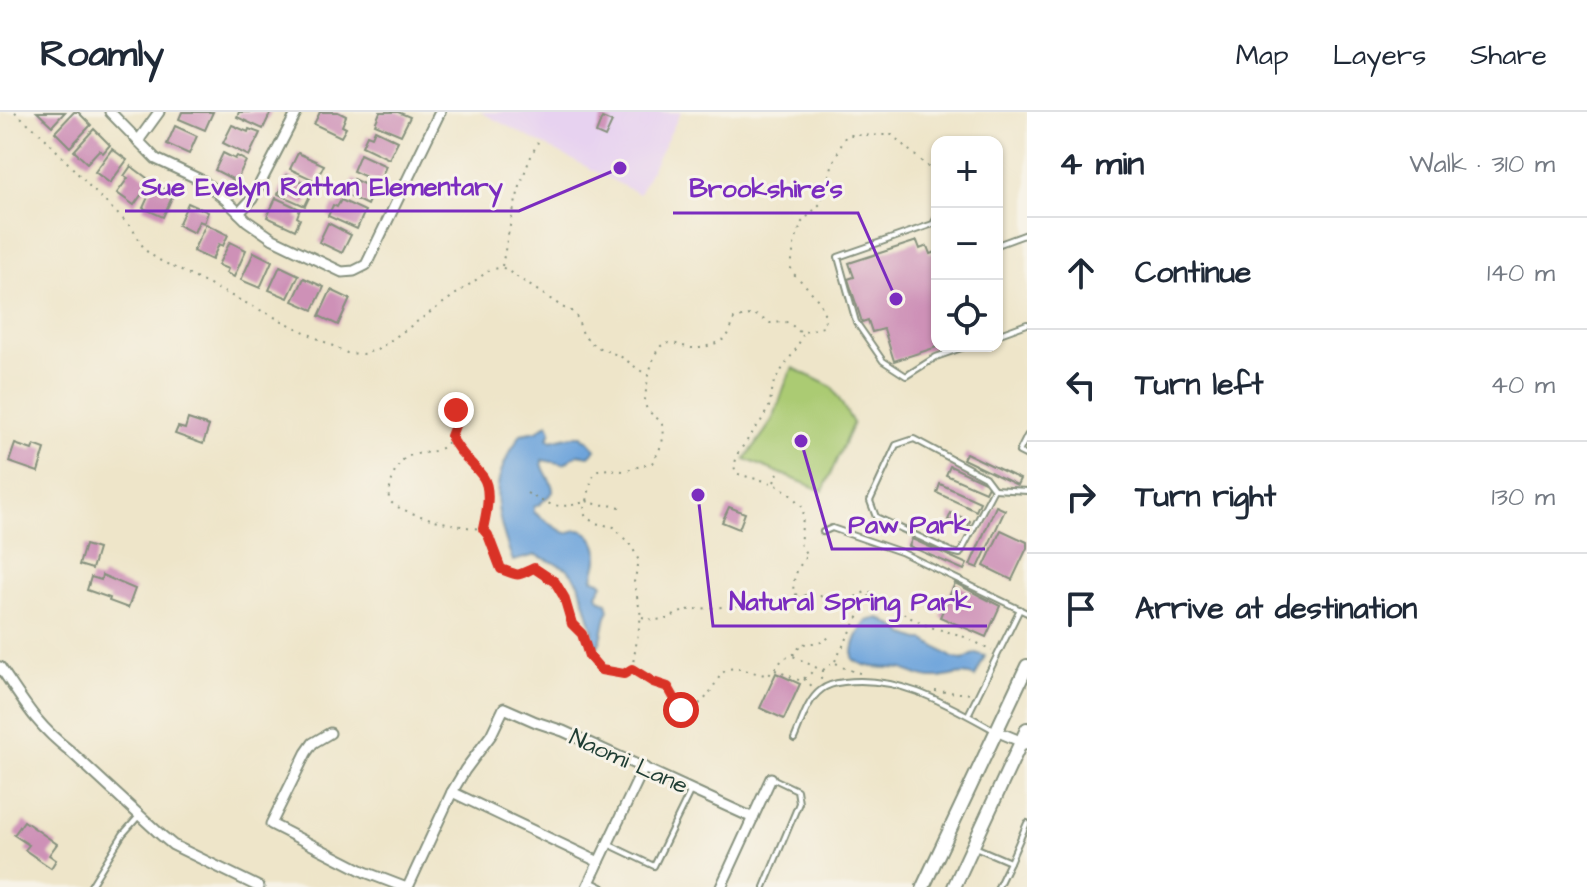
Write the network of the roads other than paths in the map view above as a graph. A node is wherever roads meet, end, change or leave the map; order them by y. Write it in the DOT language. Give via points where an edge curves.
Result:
graph roads {
  1 [pos="110,112"];
  2 [pos="159,112"];
  3 [pos="297,112"];
  4 [pos="440,112"];
  5 [pos="138,141"];
  6 [pos="239,213"];
  7 [pos="931,226"];
  8 [pos="1027,234"];
  9 [pos="1003,243"];
  10 [pos="1027,324"];
  11 [pos="1003,333"];
  12 [pos="950,352"];
  13 [pos="1027,436"];
  14 [pos="1027,456"];
  15 [pos="994,489"];
  16 [pos="1027,491"];
  17 [pos="823,532"];
  18 [pos="1020,609"];
  19 [pos="1027,613"];
  20 [pos="1027,666"];
  21 [pos="0,667"];
  22 [pos="968,716"];
  23 [pos="996,731"];
  24 [pos="330,733"];
  25 [pos="1025,738"];
  26 [pos="794,739"];
  27 [pos="644,767"];
  28 [pos="771,778"];
  29 [pos="691,789"];
  30 [pos="452,792"];
  31 [pos="139,815"];
  32 [pos="753,818"];
  33 [pos="1027,823"];
  34 [pos="608,844"];
  35 [pos="973,846"];
  36 [pos="599,862"];
  37 [pos="1010,862"];
  38 [pos="589,884"];
  39 [pos="90,887"];
  40 [pos="259,887"];
  41 [pos="406,887"];
  42 [pos="602,887"];
  43 [pos="721,887"];
  44 [pos="764,887"];
  45 [pos="923,887"];
  46 [pos="954,887"];
  47 [pos="998,887"];
  1 -- 5 [label="street"];
  2 -- 5 [label="street"];
  3 -- 6 [label="street" via="252,199"];
  4 -- 6 [label="street" via="366,265 342,272 273,239"];
  5 -- 6 [label="street" via="156,159 203,181"];
  7 -- 12 [label="lane" via="838,257 856,322 883,361 906,376"];
  8 -- 9 [label="lane"];
  10 -- 11 [label="lane"];
  13 -- 14 [label="lane" via="1019,452"];
  15 -- 15 [label="lane" via="960,554 876,517 870,501 896,445 914,439 985,477"];
  15 -- 16 [label="lane"];
  17 -- 18 [label="lane" via="832,528 901,552"];
  18 -- 19 [label="lane"];
  18 -- 22 [label="lane"];
  20 -- 23 [label="main road"];
  21 -- 31 [label="street" via="55,740"];
  22 -- 23 [label="lane"];
  22 -- 26 [label="lane" via="925,694 862,680 821,690"];
  23 -- 25 [label="street"];
  23 -- 45 [label="main road"];
  24 -- 41 [label="street" via="306,753 271,824"];
  25 -- 35 [label="main road"];
  27 -- 29 [label="street, Naomi Lane"];
  27 -- 30 [label="street, Naomi Lane" via="504,708"];
  27 -- 34 [label="street"];
  28 -- 32 [label="street"];
  28 -- 44 [label="lane" via="797,790 799,803"];
  29 -- 32 [label="street, Naomi Lane"];
  29 -- 34 [label="lane" via="654,866"];
  30 -- 36 [label="street"];
  30 -- 41 [label="street"];
  31 -- 39 [label="lane"];
  31 -- 40 [label="street" via="173,845"];
  32 -- 43 [label="street"];
  33 -- 37 [label="lane"];
  34 -- 36 [label="street"];
  35 -- 37 [label="lane"];
  35 -- 46 [label="main road"];
  36 -- 38 [label="street"];
  37 -- 47 [label="lane"];
  38 -- 42 [label="lane"];
}
